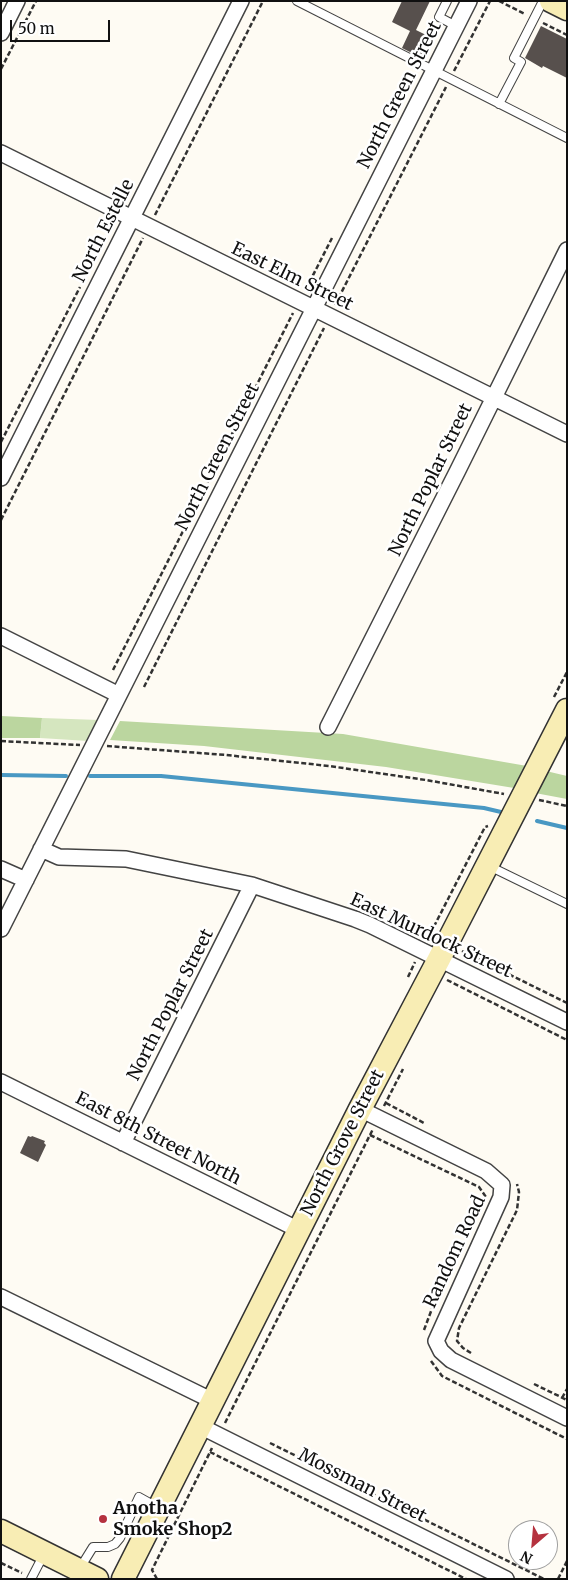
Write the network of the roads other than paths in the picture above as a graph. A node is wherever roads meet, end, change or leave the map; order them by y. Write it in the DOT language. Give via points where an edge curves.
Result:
graph roads {
  1 [pos="17,1"];
  2 [pos="241,1"];
  3 [pos="297,1"];
  4 [pos="447,1"];
  5 [pos="469,1"];
  6 [pos="543,1"];
  7 [pos="551,1"];
  8 [pos="313,5"];
  9 [pos="567,9"];
  10 [pos="456,26"];
  11 [pos="1,32"];
  12 [pos="433,71"];
  13 [pos="499,104"];
  14 [pos="567,138"];
  15 [pos="1,153"];
  16 [pos="132,218"];
  17 [pos="567,250"];
  18 [pos="306,305"];
  19 [pos="493,398"];
  20 [pos="567,434"];
  21 [pos="1,478"];
  22 [pos="1,636"];
  23 [pos="119,694"];
  24 [pos="567,710"];
  25 [pos="328,727"];
  26 [pos="41,849"];
  27 [pos="487,865"];
  28 [pos="1,869"];
  29 [pos="26,880"];
  30 [pos="252,885"];
  31 [pos="567,904"];
  32 [pos="1,929"];
  33 [pos="447,962"];
  34 [pos="567,1022"];
  35 [pos="1,1082"];
  36 [pos="369,1114"];
  37 [pos="123,1143"];
  38 [pos="298,1230"];
  39 [pos="1,1297"];
  40 [pos="213,1401"];
  41 [pos="567,1418"];
  42 [pos="210,1430"];
  43 [pos="159,1508"];
  44 [pos="1,1531"];
  45 [pos="44,1553"];
  46 [pos="88,1574"];
  47 [pos="31,1579"];
  48 [pos="124,1579"];
  49 [pos="506,1579"];
  1 -- 11 [label="street"];
  2 -- 16 [label="street, North Estelle"];
  3 -- 8 [label="lane"];
  4 -- 10 [label="lane" via="439,17"];
  5 -- 10 [label="street, North Green Street"];
  6 -- 13 [label="lane" via="514,58 521,62"];
  7 -- 9 [label="street"];
  8 -- 12 [label="lane"];
  10 -- 12 [label="street, North Green Street"];
  12 -- 13 [label="lane"];
  12 -- 18 [label="street, North Green Street"];
  13 -- 14 [label="lane"];
  15 -- 16 [label="street, East Elm Street"];
  16 -- 18 [label="street, East Elm Street"];
  16 -- 21 [label="street, North Estelle"];
  17 -- 19 [label="street, North Poplar Street"];
  18 -- 19 [label="street, East Elm Street"];
  18 -- 23 [label="street, North Green Street"];
  19 -- 20 [label="street, East Elm Street"];
  19 -- 25 [label="street, North Poplar Street"];
  22 -- 23 [label="street"];
  23 -- 26 [label="street, North Green Street"];
  24 -- 27 [label="street, North Grove Street" via="534,798"];
  26 -- 29 [label="street, North Green Street"];
  26 -- 30 [label="street, East Murdock Street" via="59,857 126,860"];
  27 -- 31 [label="lane"];
  27 -- 33 [label="street, North Grove Street"];
  28 -- 29 [label="street"];
  29 -- 32 [label="street, North Green Street"];
  30 -- 33 [label="street, East Murdock Street" via="355,919"];
  30 -- 37 [label="street, North Poplar Street"];
  33 -- 34 [label="street, East Murdock Street"];
  33 -- 36 [label="street, North Grove Street"];
  35 -- 37 [label="street, East 8th Street North"];
  36 -- 38 [label="street, North Grove Street"];
  36 -- 41 [label="street, Random Road" via="486,1170 502,1185 501,1197 436,1341 451,1360"];
  37 -- 38 [label="street, East 8th Street North"];
  38 -- 40 [label="street, North Grove Street"];
  39 -- 40 [label="street"];
  40 -- 42 [label="street, North Grove Street"];
  42 -- 43 [label="street, North Grove Street"];
  42 -- 49 [label="street, Mossman Street"];
  43 -- 46 [label="lane" via="139,1497 115,1544 93,1547"];
  43 -- 48 [label="street, North Grove Street"];
  44 -- 45 [label="street"];
  45 -- 46 [label="street"];
  45 -- 47 [label="lane"];
}
